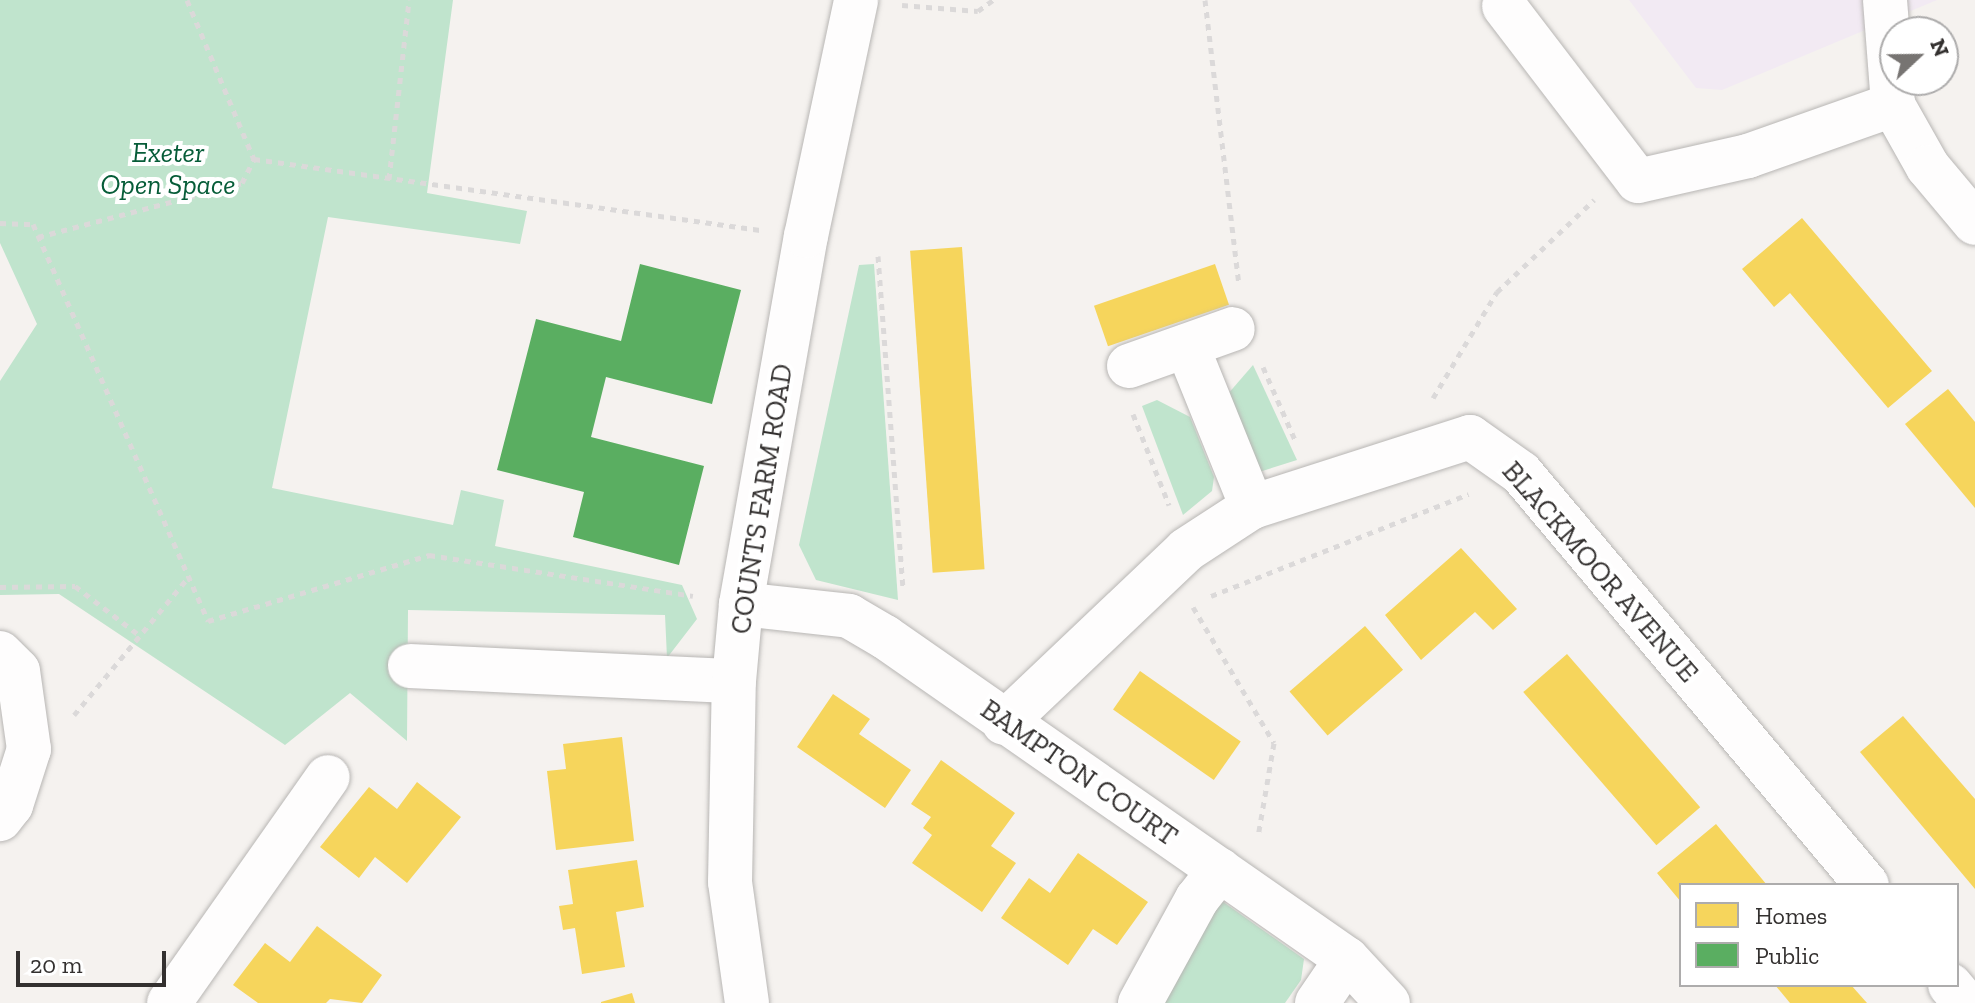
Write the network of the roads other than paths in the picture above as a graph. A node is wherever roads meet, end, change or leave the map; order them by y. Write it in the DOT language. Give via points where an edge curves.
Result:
graph roads {
  1 [pos="1885,0"];
  2 [pos="856,1"];
  3 [pos="1504,6"];
  4 [pos="1893,105"];
  5 [pos="1975,223"];
  6 [pos="1245,328"];
  7 [pos="1187,346"];
  8 [pos="1129,366"];
  9 [pos="1252,507"];
  10 [pos="741,604"];
  11 [pos="0,653"];
  12 [pos="410,666"];
  13 [pos="734,681"];
  14 [pos="1004,723"];
  15 [pos="328,777"];
  16 [pos="0,819"];
  17 [pos="1224,873"];
  18 [pos="1865,883"];
  19 [pos="1347,959"];
  20 [pos="1952,987"];
  21 [pos="168,1003"];
  22 [pos="747,1003"];
  23 [pos="1140,1003"];
  24 [pos="1317,1003"];
  25 [pos="1388,1003"];
  26 [pos="1965,1003"];
  1 -- 4 [label="street"];
  2 -- 10 [label="street, COUNTS FARM ROAD" via="806,236"];
  3 -- 4 [label="street" via="1638,181 1748,156"];
  4 -- 5 [label="street" via="1928,167"];
  6 -- 7 [label="street"];
  7 -- 8 [label="street"];
  7 -- 9 [label="street"];
  9 -- 14 [label="street, BLACKMOOR AVENUE" via="1186,550"];
  9 -- 18 [label="street, BLACKMOOR AVENUE" via="1470,437 1521,473"];
  10 -- 13 [label="street, COUNTS FARM ROAD"];
  10 -- 14 [label="street, BAMPTON COURT" via="849,616"];
  11 -- 16 [label="street" via="18,671 29,749 11,805"];
  12 -- 13 [label="street"];
  13 -- 22 [label="street, COUNTS FARM ROAD" via="730,882"];
  14 -- 17 [label="street, BAMPTON COURT"];
  15 -- 21 [label="street"];
  17 -- 19 [label="street, BAMPTON COURT"];
  17 -- 23 [label="street" via="1197,899"];
  19 -- 24 [label="street"];
  19 -- 25 [label="street, BAMPTON COURT"];
  20 -- 26 [label="street"];
}
